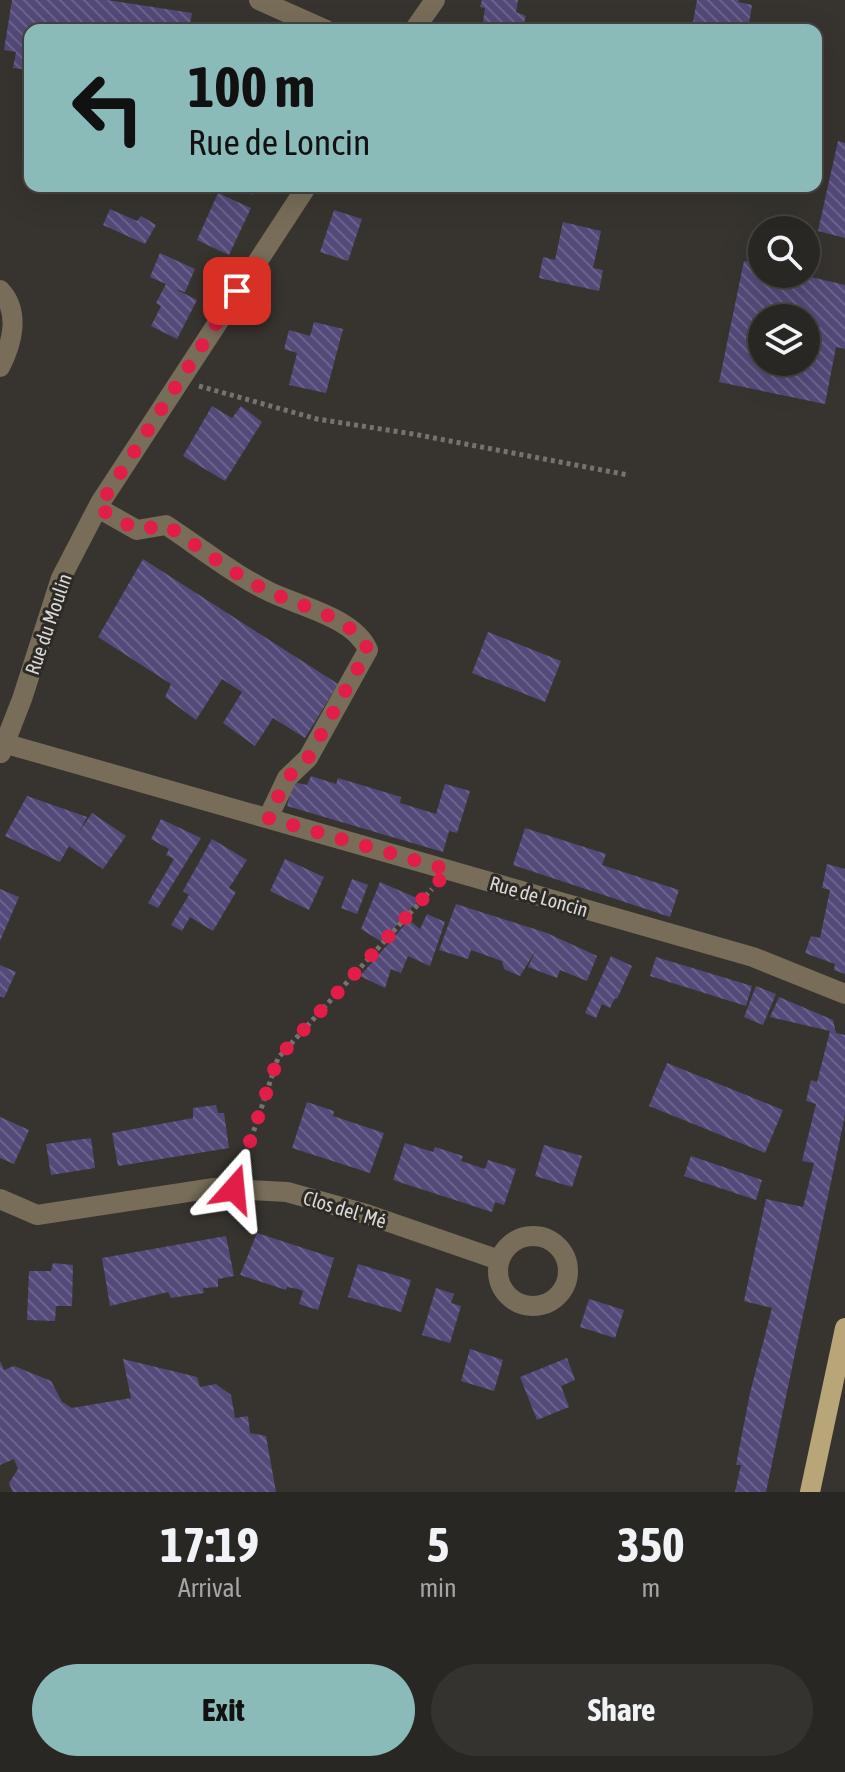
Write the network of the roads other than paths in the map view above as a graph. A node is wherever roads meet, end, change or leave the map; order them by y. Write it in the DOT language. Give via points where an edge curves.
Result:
graph roads {
  1 [pos="259,0"];
  2 [pos="435,0"];
  3 [pos="313,24"];
  4 [pos="418,24"];
  5 [pos="303,192"];
  6 [pos="0,290"];
  7 [pos="0,367"];
  8 [pos="98,508"];
  9 [pos="2,746"];
  10 [pos="268,818"];
  11 [pos="845,994"];
  12 [pos="0,1199"];
  13 [pos="499,1260"];
  14 [pos="845,1328"];
  15 [pos="810,1492"];
  1 -- 3 [label="street"];
  2 -- 4 [label="street"];
  5 -- 8 [label="street, Rue du Moulin"];
  6 -- 7 [label="street" via="11,313 13,335"];
  8 -- 9 [label="street, Rue du Moulin" via="61,578"];
  8 -- 10 [label="street" via="137,530 166,525 269,592 362,637 368,650 308,758 287,778"];
  9 -- 10 [label="street, Rue de Loncin"];
  10 -- 11 [label="street, Rue de Loncin" via="753,957"];
  12 -- 13 [label="street, Clos del' Mé" via="37,1215 214,1188 287,1192"];
  14 -- 15 [label="main road"];
}
